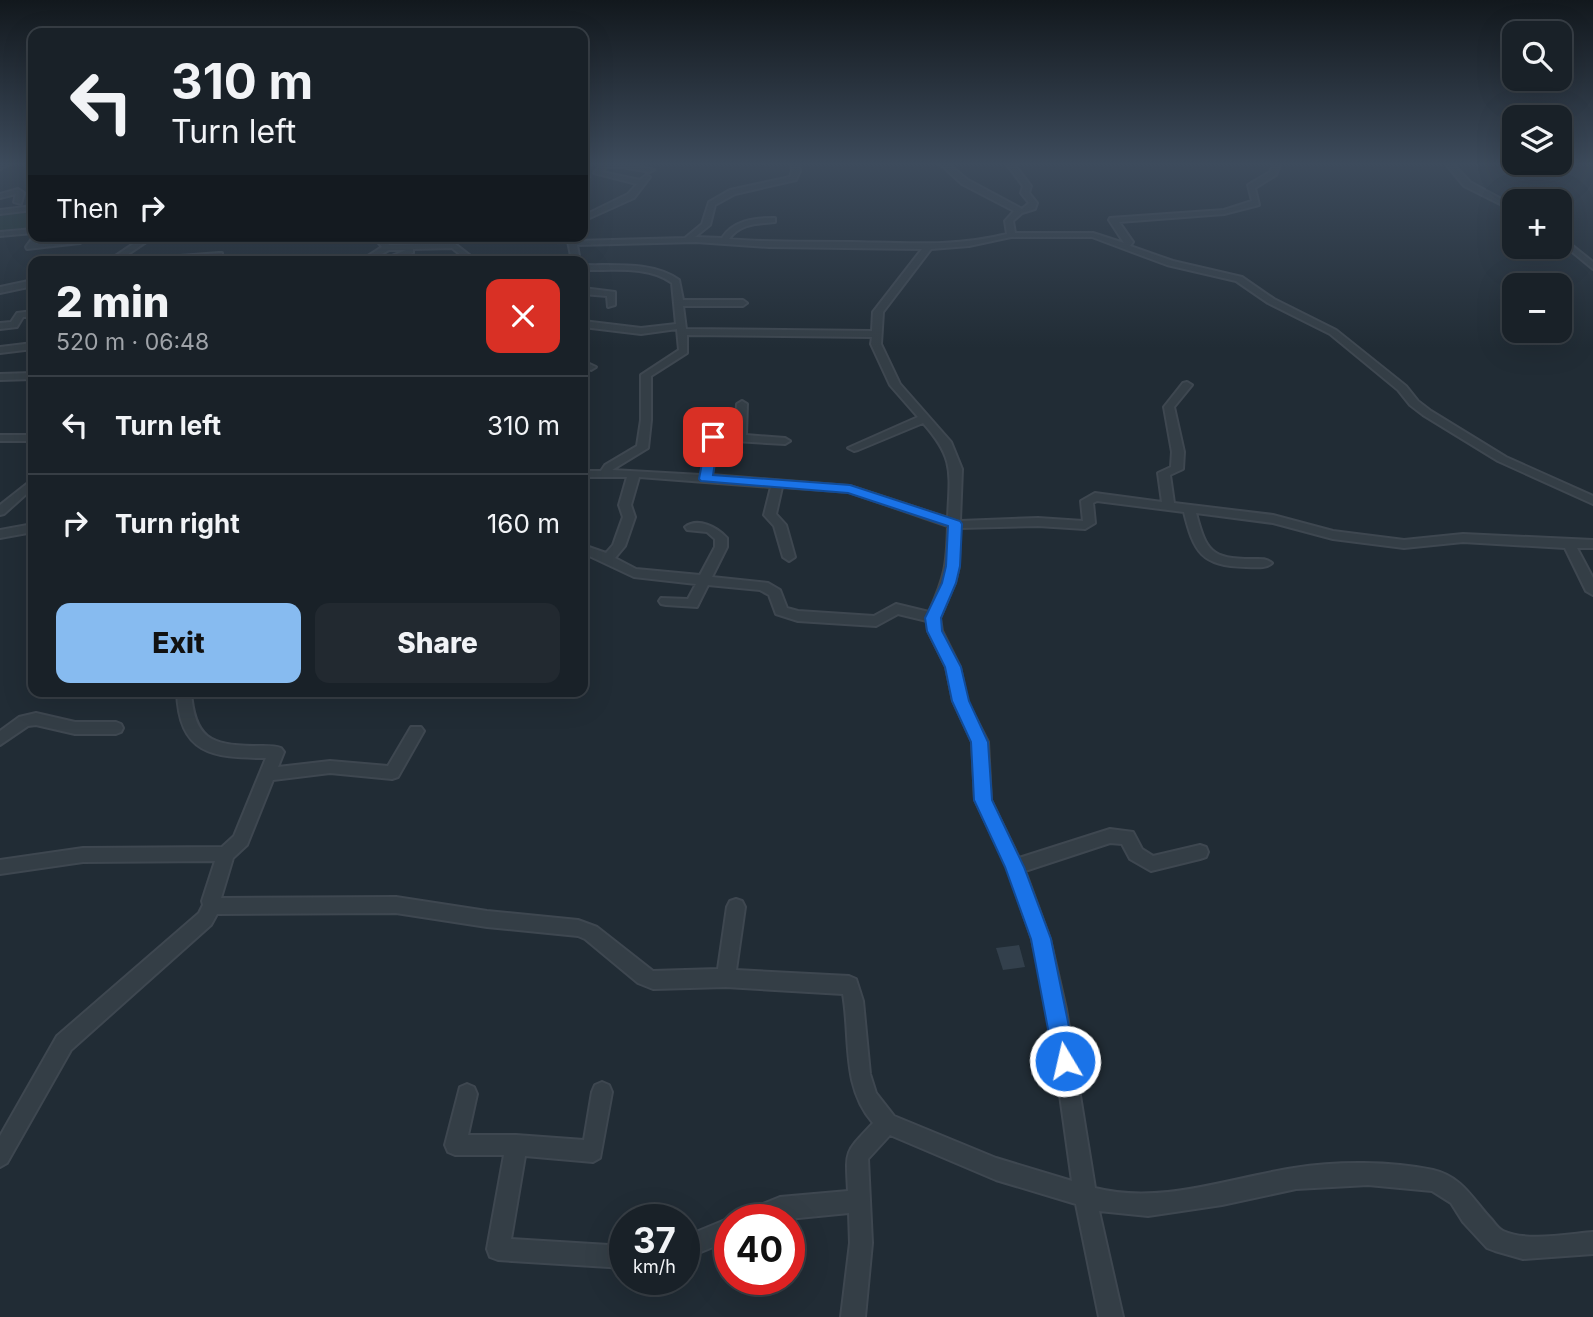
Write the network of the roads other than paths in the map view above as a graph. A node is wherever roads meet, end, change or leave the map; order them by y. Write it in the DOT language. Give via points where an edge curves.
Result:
graph roads {
  1 [pos="706,224"];
  2 [pos="743,224"];
  3 [pos="1009,224"];
  4 [pos="1116,224"];
  5 [pos="28,231"];
  6 [pos="0,234"];
  7 [pos="1011,235"];
  8 [pos="588,239"];
  9 [pos="687,239"];
  10 [pos="724,241"];
  11 [pos="34,242"];
  12 [pos="72,242"];
  13 [pos="142,242"];
  14 [pos="382,242"];
  15 [pos="425,246"];
  16 [pos="1126,246"];
  17 [pos="387,248"];
  18 [pos="927,248"];
  19 [pos="1572,248"];
  20 [pos="219,255"];
  21 [pos="121,256"];
  22 [pos="208,256"];
  23 [pos="373,256"];
  24 [pos="398,256"];
  25 [pos="467,256"];
  26 [pos="1593,265"];
  27 [pos="588,267"];
  28 [pos="28,285"];
  29 [pos="0,290"];
  30 [pos="588,292"];
  31 [pos="680,303"];
  32 [pos="743,303"];
  33 [pos="611,305"];
  34 [pos="28,314"];
  35 [pos="20,315"];
  36 [pos="0,319"];
  37 [pos="588,325"];
  38 [pos="0,326"];
  39 [pos="680,329"];
  40 [pos="875,334"];
  41 [pos="28,347"];
  42 [pos="0,350"];
  43 [pos="28,375"];
  44 [pos="0,377"];
  45 [pos="1187,385"];
  46 [pos="742,404"];
  47 [pos="695,413"];
  48 [pos="923,419"];
  49 [pos="713,437"];
  50 [pos="0,438"];
  51 [pos="28,438"];
  52 [pos="740,438"];
  53 [pos="785,441"];
  54 [pos="854,448"];
  55 [pos="634,473"];
  56 [pos="588,474"];
  57 [pos="604,474"];
  58 [pos="706,479"];
  59 [pos="777,484"];
  60 [pos="28,486"];
  61 [pos="1593,500"];
  62 [pos="1168,504"];
  63 [pos="1189,508"];
  64 [pos="0,511"];
  65 [pos="955,524"];
  66 [pos="691,527"];
  67 [pos="28,529"];
  68 [pos="0,534"];
  69 [pos="1569,544"];
  70 [pos="1593,544"];
  71 [pos="588,551"];
  72 [pos="789,557"];
  73 [pos="608,559"];
  74 [pos="1266,563"];
  75 [pos="704,580"];
  76 [pos="1593,591"];
  77 [pos="666,601"];
  78 [pos="933,618"];
  79 [pos="184,697"];
  80 [pos="116,728"];
  81 [pos="416,731"];
  82 [pos="0,739"];
  83 [pos="267,774"];
  84 [pos="1200,852"];
  85 [pos="226,853"];
  86 [pos="0,867"];
  87 [pos="1014,867"];
  88 [pos="212,906"];
  89 [pos="736,907"];
  90 [pos="726,978"];
  91 [pos="602,1092"];
  92 [pos="467,1094"];
  93 [pos="887,1123"];
  94 [pos="516,1145"];
  95 [pos="0,1156"];
  96 [pos="1085,1196"];
  97 [pos="859,1201"];
  98 [pos="805,1206"];
  99 [pos="1593,1243"];
  100 [pos="609,1255"];
  101 [pos="853,1317"];
  102 [pos="1111,1317"];
  1 -- 9 [label="street"];
  2 -- 10 [label="street"];
  3 -- 7 [label="street"];
  4 -- 16 [label="street" via="1129,242"];
  5 -- 6 [label="street"];
  7 -- 16 [label="street" via="1093,235"];
  7 -- 18 [label="street"];
  8 -- 9 [label="street"];
  9 -- 10 [label="street"];
  10 -- 18 [label="street"];
  11 -- 12 [label="street" via="30,247"];
  13 -- 21 [label="street"];
  14 -- 17 [label="street"];
  15 -- 17 [label="street"];
  15 -- 24 [label="street"];
  15 -- 25 [label="street" via="454,245"];
  16 -- 61 [label="street" via="1170,263 1240,279 1339,337 1427,413 1502,459"];
  17 -- 23 [label="street"];
  18 -- 40 [label="street" via="881,307"];
  19 -- 26 [label="street"];
  20 -- 22 [label="street"];
  27 -- 31 [label="street" via="668,275 676,282"];
  28 -- 29 [label="street"];
  30 -- 33 [label="street" via="612,294"];
  31 -- 32 [label="street"];
  31 -- 39 [label="street"];
  34 -- 35 [label="street"];
  35 -- 36 [label="street"];
  35 -- 38 [label="street" via="14,325"];
  37 -- 39 [label="street" via="641,331"];
  39 -- 40 [label="street"];
  39 -- 57 [label="street" via="684,351 646,375 642,448"];
  40 -- 48 [label="street" via="891,379"];
  41 -- 42 [label="street"];
  43 -- 44 [label="street"];
  45 -- 62 [label="street" via="1169,407 1178,452 1177,468 1164,472"];
  46 -- 52 [label="street"];
  47 -- 49 [label="street" via="694,434"];
  48 -- 54 [label="street"];
  48 -- 65 [label="street" via="946,442 954,460"];
  49 -- 52 [label="street"];
  49 -- 58 [label="street"];
  50 -- 51 [label="street"];
  52 -- 53 [label="street"];
  55 -- 57 [label="street"];
  55 -- 58 [label="street"];
  55 -- 73 [label="street" via="625,505 629,517 619,546"];
  56 -- 57 [label="street"];
  58 -- 59 [label="street"];
  59 -- 65 [label="street" via="850,489"];
  59 -- 72 [label="street" via="770,516 780,525"];
  60 -- 64 [label="street"];
  62 -- 63 [label="street"];
  62 -- 65 [label="street" via="1095,497 1087,501 1089,523 1085,525"];
  63 -- 69 [label="street" via="1404,544 1463,538"];
  63 -- 74 [label="street" via="1203,550 1211,557"];
  65 -- 78 [label="street" via="953,566"];
  66 -- 75 [label="street" via="710,529 721,538"];
  67 -- 68 [label="street"];
  69 -- 70 [label="street"];
  69 -- 76 [label="street"];
  71 -- 73 [label="street"];
  73 -- 75 [label="street" via="634,573"];
  75 -- 77 [label="street" via="692,604"];
  75 -- 78 [label="street" via="770,589 781,611 798,616 876,621 897,609"];
  78 -- 87 [label="street" via="958,681 960,701 979,742 983,800"];
  79 -- 83 [label="street" via="191,733 207,747 276,752"];
  80 -- 82 [label="street" via="75,728 36,719 24,721"];
  81 -- 83 [label="street" via="392,773 330,767"];
  83 -- 85 [label="street" via="241,839"];
  84 -- 87 [label="street" via="1151,864 1136,854 1127,837 1110,836"];
  85 -- 86 [label="street" via="83,855"];
  85 -- 88 [label="street"];
  87 -- 96 [label="street" via="1041,939 1054,998"];
  88 -- 90 [label="street" via="396,905 578,928 592,933 653,980"];
  88 -- 95 [label="street" via="205,919 64,1043"];
  89 -- 90 [label="street"];
  90 -- 93 [label="street" via="849,985 858,1073 873,1110"];
  91 -- 94 [label="street" via="593,1151"];
  92 -- 94 [label="street" via="455,1144"];
  93 -- 96 [label="street" via="996,1169"];
  93 -- 97 [label="street" via="857,1155"];
  94 -- 100 [label="street" via="498,1250"];
  96 -- 99 [label="street" via="1147,1205 1296,1178 1368,1174 1434,1181 1459,1195 1495,1240 1523,1248"];
  96 -- 102 [label="street"];
  97 -- 98 [label="street"];
  97 -- 101 [label="street" via="861,1244"];
}
